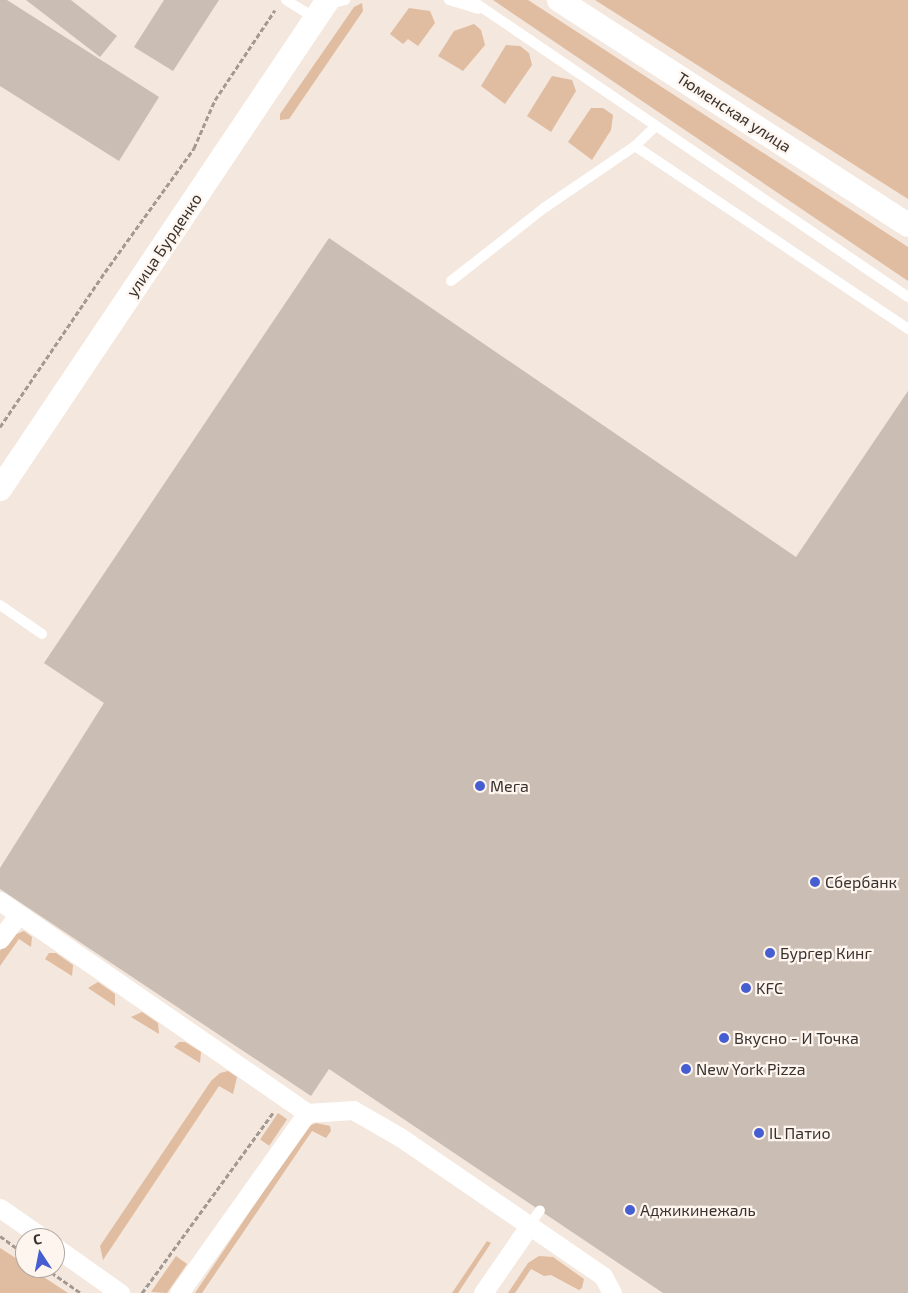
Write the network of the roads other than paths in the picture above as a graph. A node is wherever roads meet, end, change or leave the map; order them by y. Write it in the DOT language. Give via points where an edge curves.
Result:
graph roads {
  1 [pos="286,0"];
  2 [pos="449,0"];
  3 [pos="470,0"];
  4 [pos="559,0"];
  5 [pos="328,6"];
  6 [pos="488,12"];
  7 [pos="656,126"];
  8 [pos="635,146"];
  9 [pos="908,225"];
  10 [pos="452,281"];
  11 [pos="908,298"];
  12 [pos="908,329"];
  13 [pos="0,489"];
  14 [pos="0,605"];
  15 [pos="42,634"];
  16 [pos="0,901"];
  17 [pos="22,909"];
  18 [pos="0,939"];
  19 [pos="307,1113"];
  20 [pos="0,1208"];
  21 [pos="540,1210"];
  22 [pos="529,1226"];
  23 [pos="28,1228"];
  24 [pos="65,1254"];
  25 [pos="120,1293"];
  26 [pos="179,1293"];
  27 [pos="483,1293"];
  28 [pos="612,1293"];
  1 -- 5 [label="lane"];
  2 -- 6 [label="lane"];
  3 -- 6 [label="lane"];
  4 -- 9 [label="street, Тюменская улица"];
  5 -- 13 [label="street, улица Бурденко"];
  6 -- 7 [label="lane"];
  7 -- 8 [label="lane"];
  7 -- 11 [label="lane"];
  8 -- 10 [label="lane" via="544,208"];
  8 -- 12 [label="lane"];
  14 -- 15 [label="lane"];
  16 -- 17 [label="street"];
  17 -- 18 [label="street"];
  17 -- 19 [label="street"];
  19 -- 22 [label="street" via="353,1110 400,1137"];
  19 -- 26 [label="street"];
  20 -- 23 [label="street"];
  21 -- 22 [label="lane"];
  22 -- 27 [label="street"];
  22 -- 28 [label="street" via="603,1276"];
  24 -- 25 [label="street"];
}
